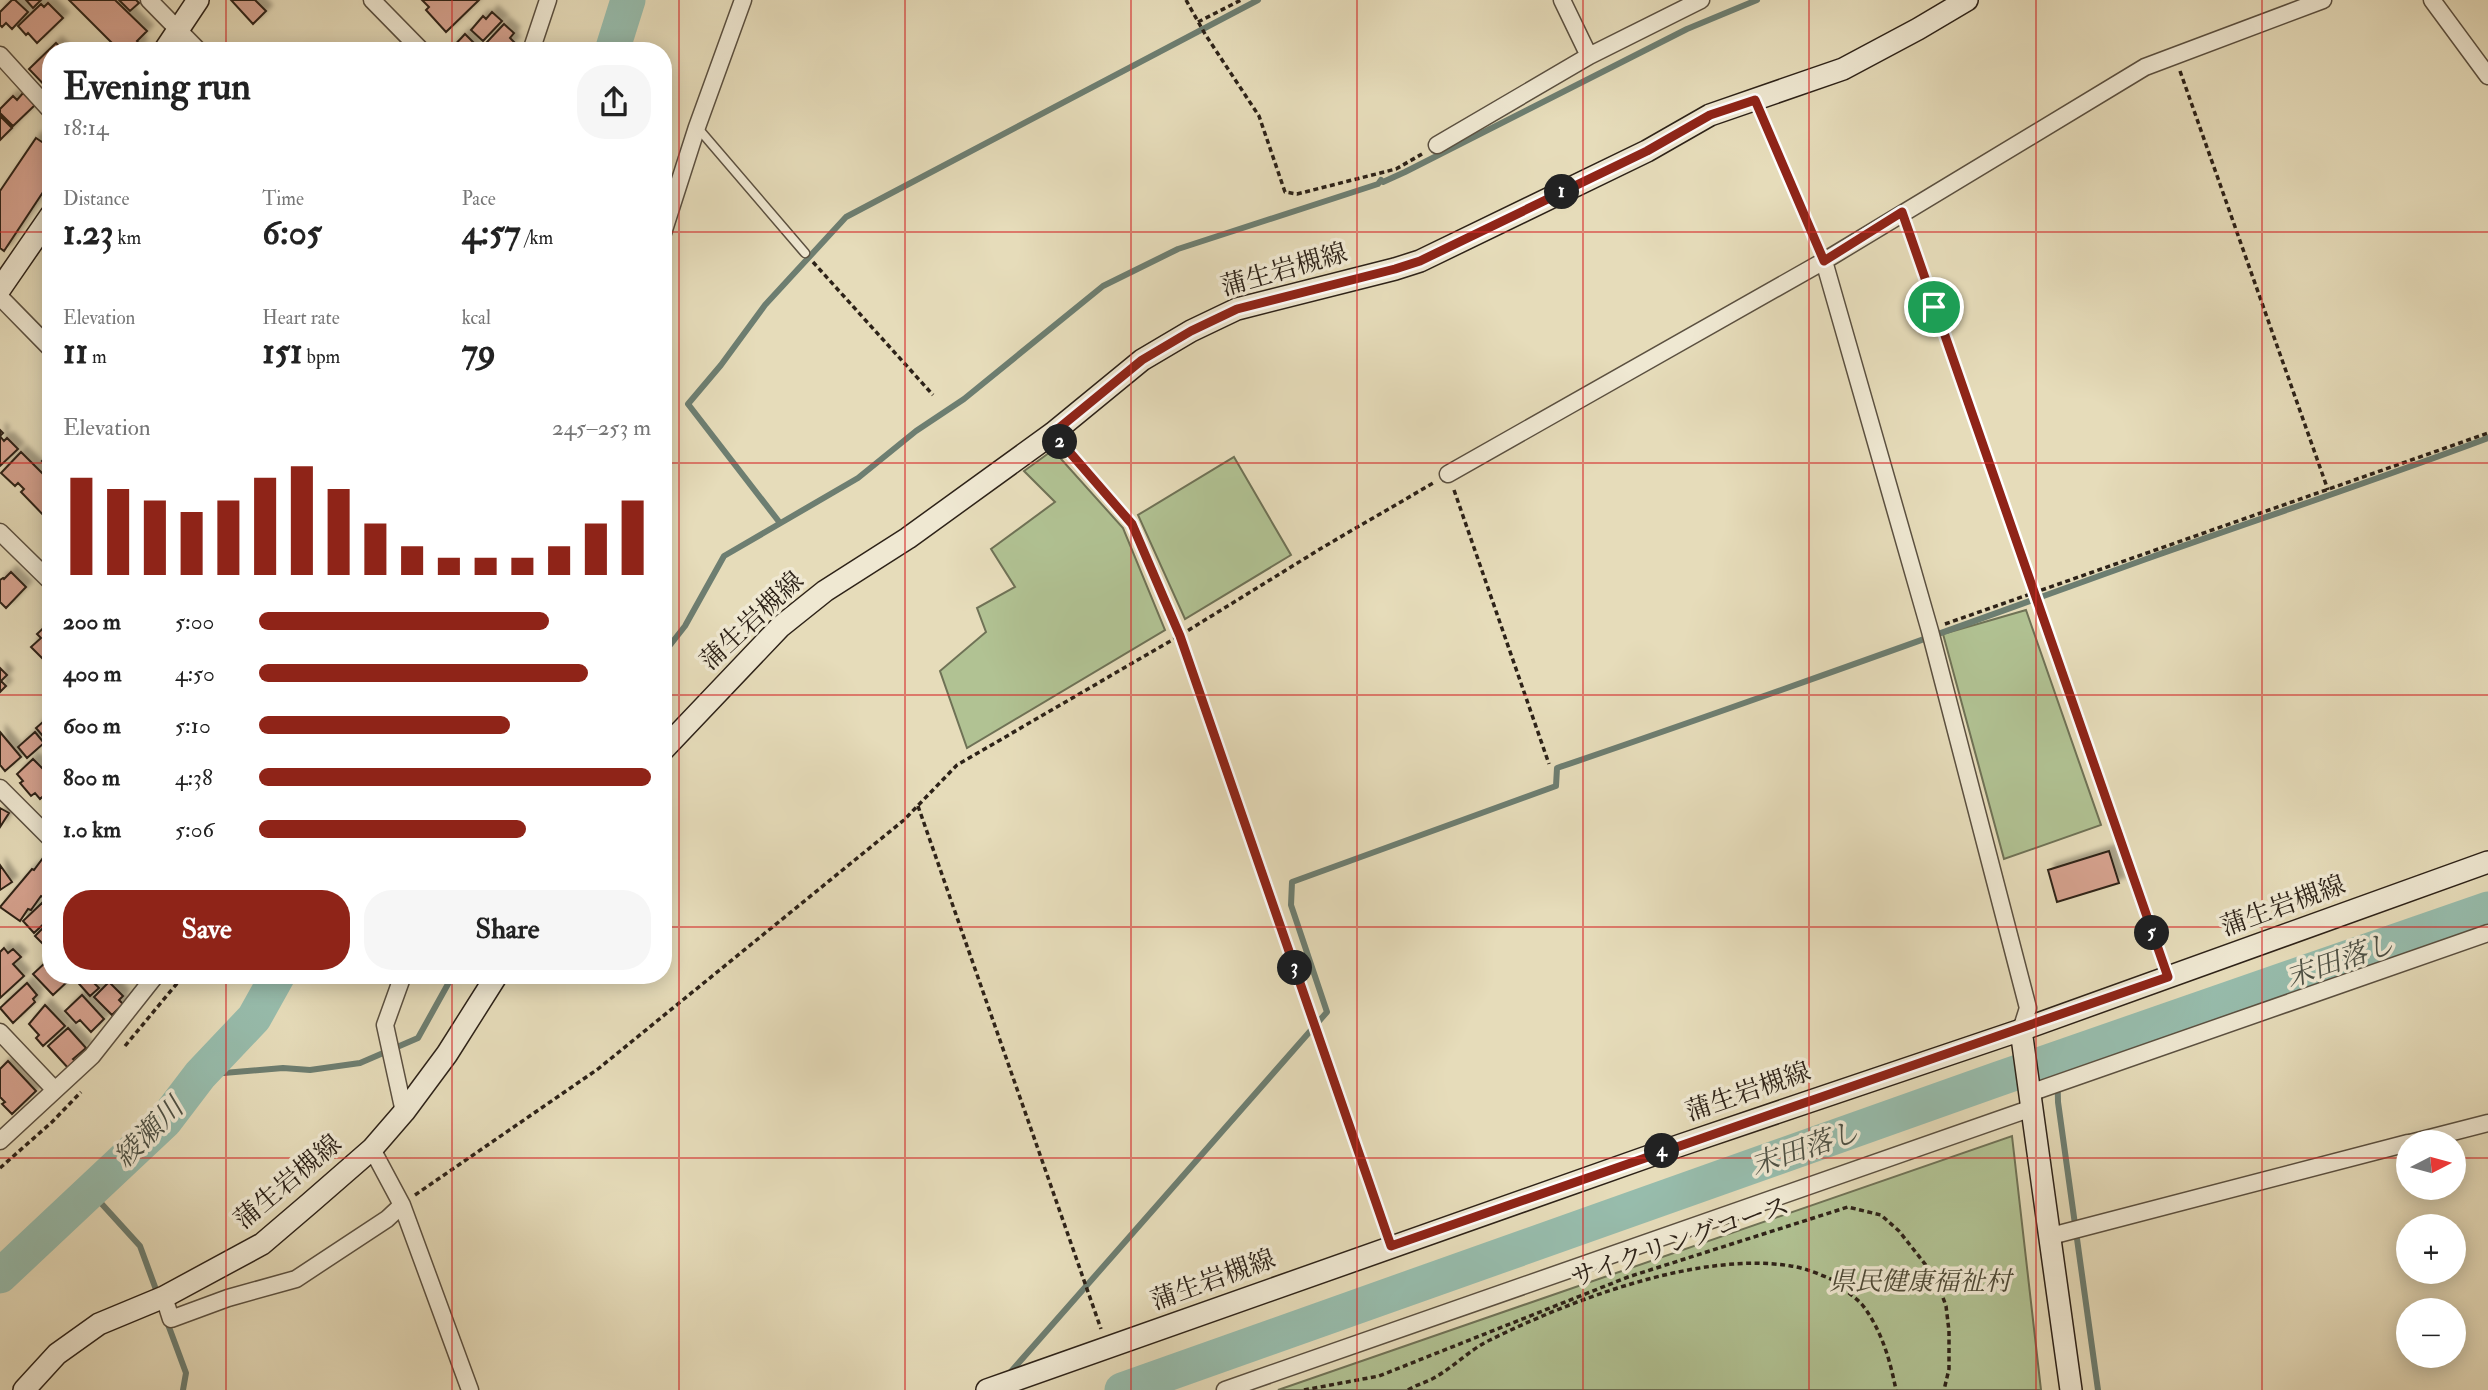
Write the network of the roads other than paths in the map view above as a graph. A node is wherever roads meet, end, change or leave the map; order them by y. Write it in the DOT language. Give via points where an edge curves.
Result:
graph roads {
  1 [pos="149,0"];
  2 [pos="198,0"];
  3 [pos="372,0"];
  4 [pos="548,0"];
  5 [pos="743,0"];
  6 [pos="1562,0"];
  7 [pos="1701,0"];
  8 [pos="1967,0"];
  9 [pos="2323,0"];
  10 [pos="2432,0"];
  11 [pos="178,30"];
  12 [pos="170,42"];
  13 [pos="190,42"];
  14 [pos="413,42"];
  15 [pos="534,42"];
  16 [pos="0,55"];
  17 [pos="1589,56"];
  18 [pos="2488,76"];
  19 [pos="42,101"];
  20 [pos="697,127"];
  21 [pos="1437,145"];
  22 [pos="672,205"];
  23 [pos="42,228"];
  24 [pos="805,253"];
  25 [pos="1824,261"];
  26 [pos="0,289"];
  27 [pos="0,297"];
  28 [pos="42,340"];
  29 [pos="1448,474"];
  30 [pos="0,532"];
  31 [pos="42,573"];
  32 [pos="672,741"];
  33 [pos="0,788"];
  34 [pos="42,830"];
  35 [pos="2488,862"];
  36 [pos="2488,933"];
  37 [pos="149,984"];
  38 [pos="400,984"];
  39 [pos="491,984"];
  40 [pos="2021,1030"];
  41 [pos="0,1032"];
  42 [pos="55,1090"];
  43 [pos="2031,1101"];
  44 [pos="404,1112"];
  45 [pos="2488,1123"];
  46 [pos="2460,1130"];
  47 [pos="0,1142"];
  48 [pos="2396,1146"];
  49 [pos="372,1149"];
  50 [pos="402,1205"];
  51 [pos="2051,1236"];
  52 [pos="164,1297"];
  53 [pos="24,1390"];
  54 [pos="470,1390"];
  55 [pos="987,1390"];
  56 [pos="1225,1390"];
  57 [pos="2071,1390"];
  1 -- 11 [label="street"];
  2 -- 11 [label="main road"];
  3 -- 14 [label="street"];
  4 -- 15 [label="street"];
  5 -- 20 [label="street"];
  6 -- 17 [label="street"];
  7 -- 17 [label="street"];
  8 -- 32 [label="main road, 蒲生岩槻線" via="1843,69 1710,115 1647,151 1420,261 1237,309 1191,331 1142,360 1053,433 908,538 825,591 789,620"];
  9 -- 25 [label="street" via="2145,67"];
  10 -- 18 [label="street"];
  11 -- 12 [label="main road"];
  11 -- 13 [label="street"];
  16 -- 19 [label="street"];
  17 -- 21 [label="street"];
  20 -- 22 [label="street"];
  20 -- 24 [label="lane"];
  23 -- 26 [label="main road"];
  25 -- 29 [label="street"];
  25 -- 40 [label="street" via="1929,630 2028,1008"];
  27 -- 28 [label="street"];
  30 -- 31 [label="street"];
  33 -- 34 [label="street"];
  35 -- 40 [label="main road, 蒲生岩槻線"];
  36 -- 43 [label="street"];
  37 -- 42 [label="street" via="92,1056"];
  38 -- 44 [label="street" via="385,1025"];
  39 -- 44 [label="main road, 蒲生岩槻線"];
  40 -- 43 [label="main road"];
  40 -- 55 [label="main road, 蒲生岩槻線"];
  41 -- 42 [label="street"];
  42 -- 47 [label="street"];
  43 -- 51 [label="main road"];
  43 -- 56 [label="street"];
  44 -- 49 [label="main road, 蒲生岩槻線"];
  45 -- 46 [label="street"];
  48 -- 51 [label="street"];
  49 -- 50 [label="street"];
  49 -- 52 [label="main road, 蒲生岩槻線" via="262,1244"];
  50 -- 52 [label="street" via="296,1279 172,1319"];
  50 -- 54 [label="street"];
  51 -- 57 [label="main road"];
  52 -- 53 [label="main road, 蒲生岩槻線" via="99,1324 57,1354"];
}
